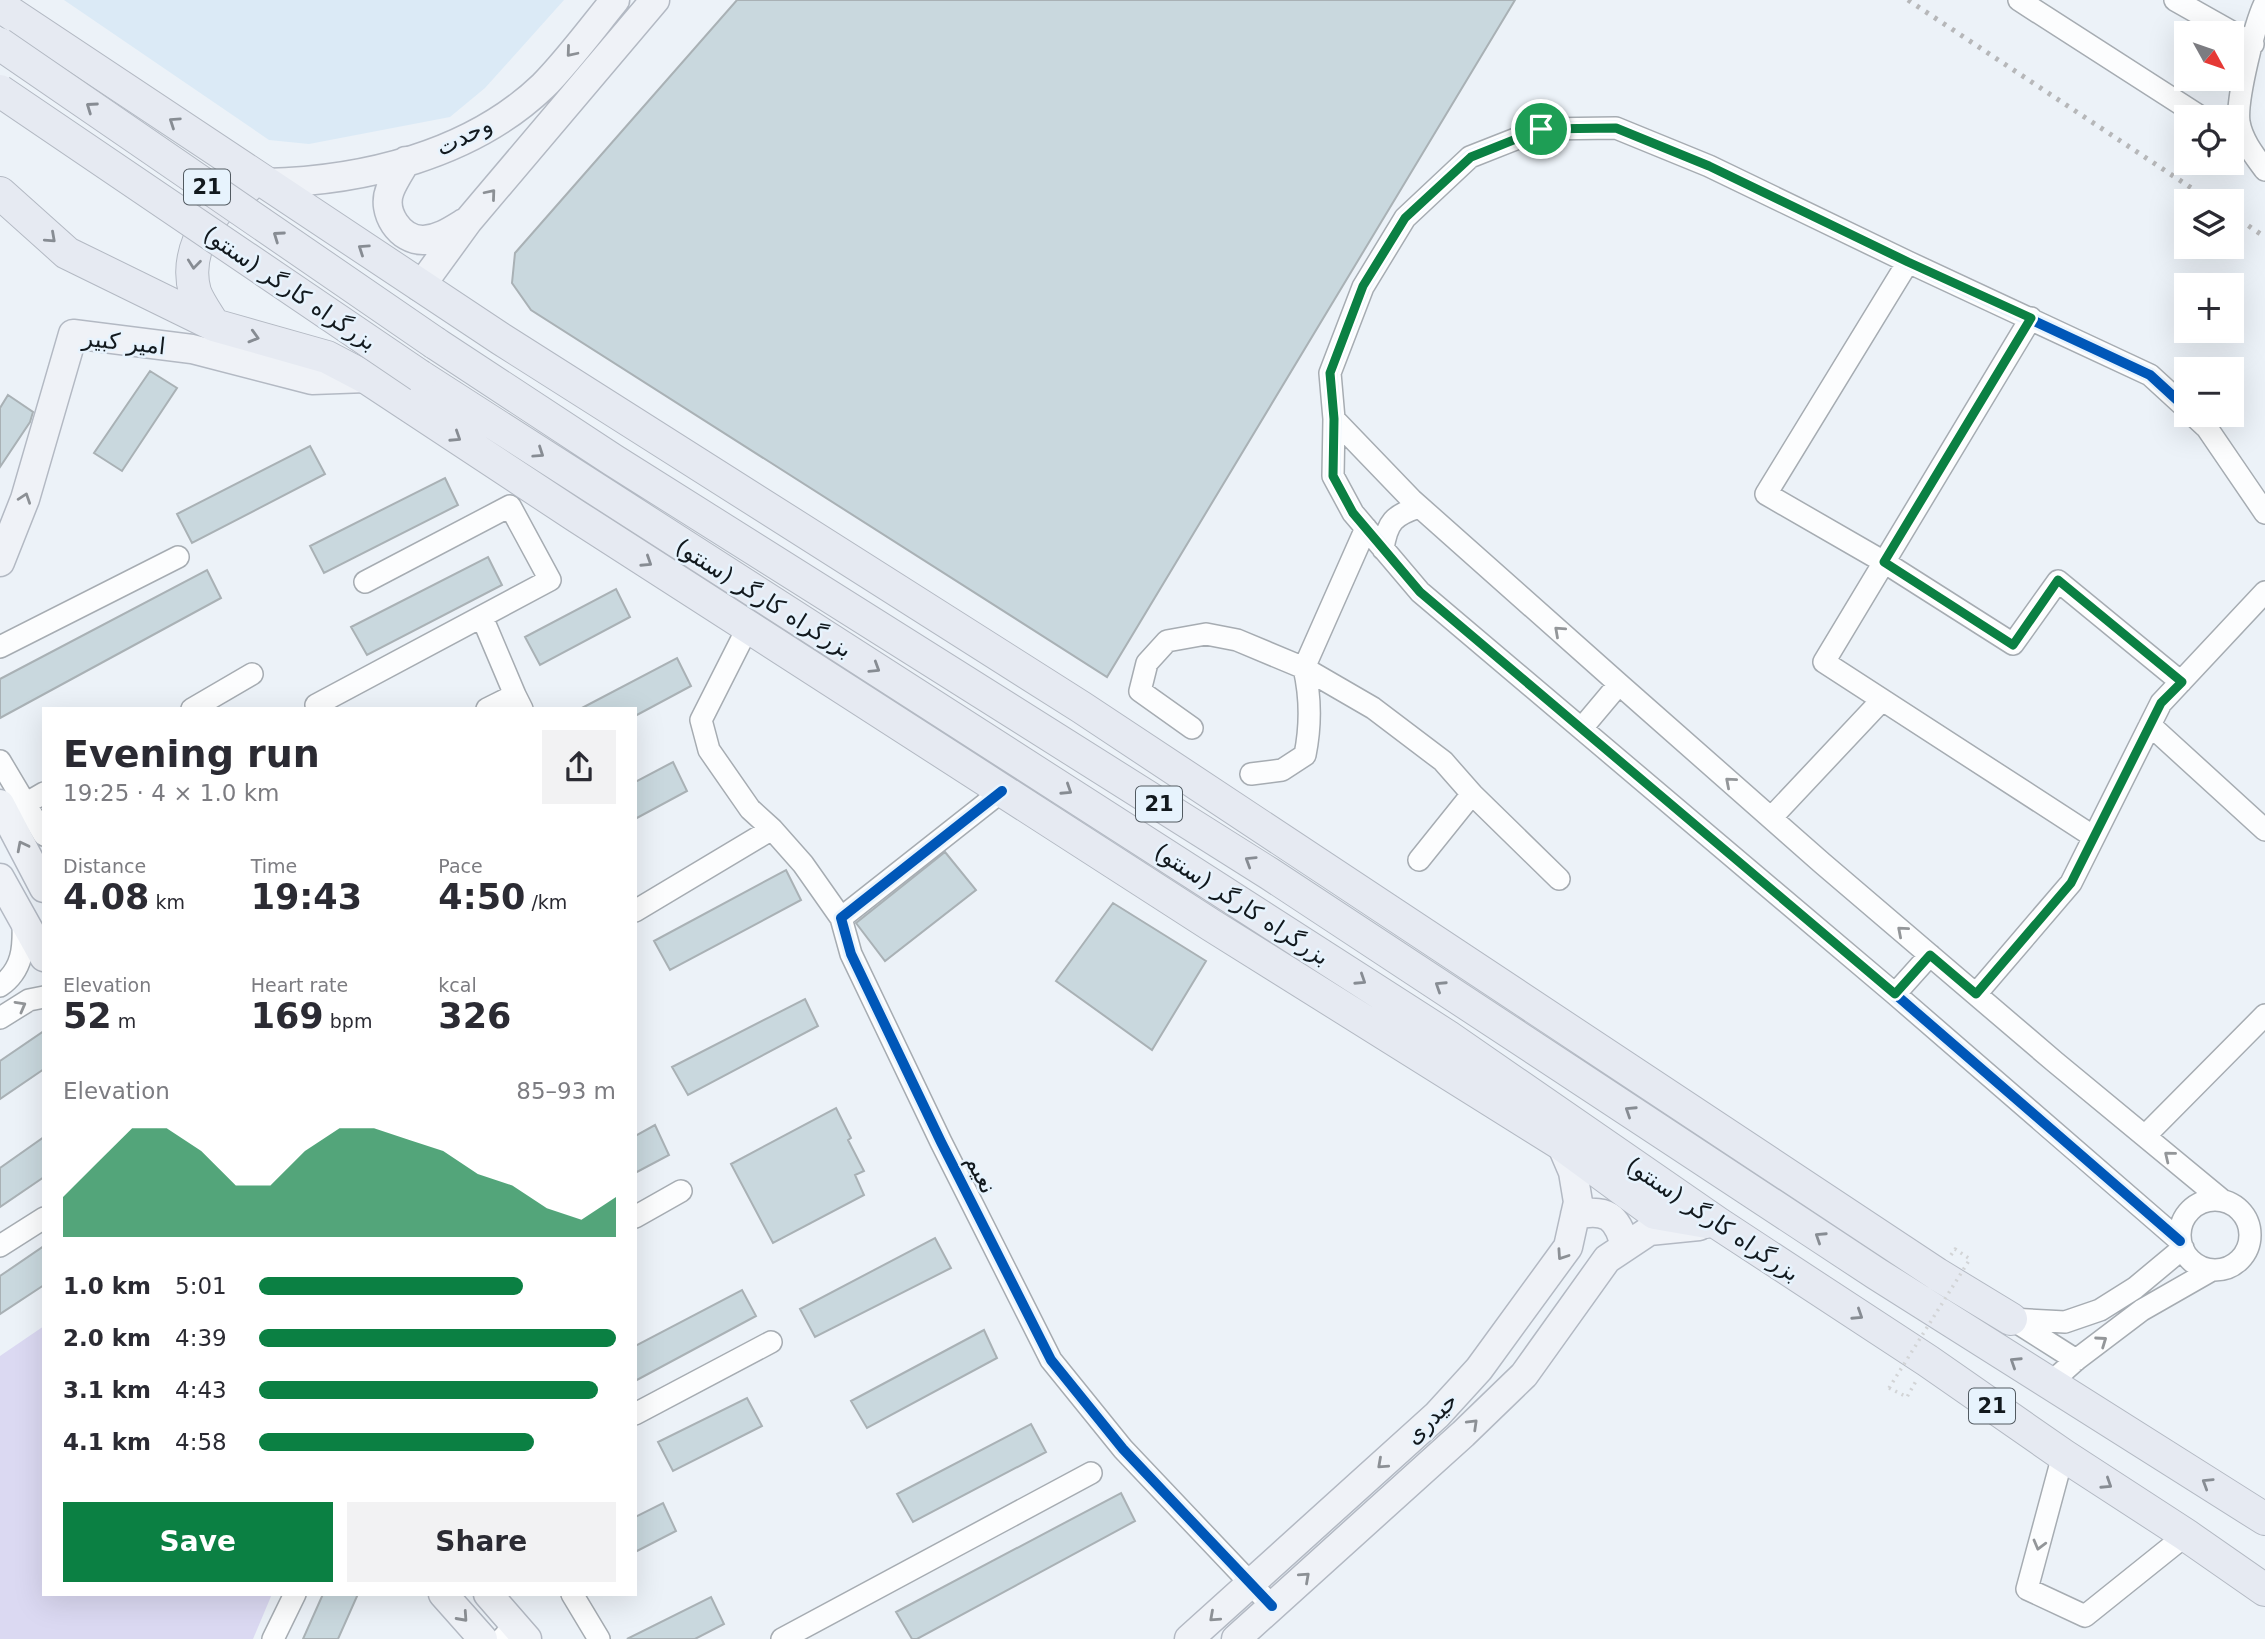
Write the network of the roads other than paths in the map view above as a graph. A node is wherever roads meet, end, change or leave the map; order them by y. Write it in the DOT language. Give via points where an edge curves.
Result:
graph roads {
  1 [pos="615,0"];
  2 [pos="655,0"];
  3 [pos="2019,0"];
  4 [pos="2175,0"];
  5 [pos="2265,3"];
  6 [pos="0,6"];
  7 [pos="0,44"];
  8 [pos="2253,44"];
  9 [pos="0,91"];
  10 [pos="2182,105"];
  11 [pos="2241,105"];
  12 [pos="2244,146"];
  13 [pos="406,161"];
  14 [pos="2265,170"];
  15 [pos="266,183"];
  16 [pos="0,193"];
  17 [pos="468,220"];
  18 [pos="1908,262"];
  19 [pos="420,287"];
  20 [pos="2031,318"];
  21 [pos="214,326"];
  22 [pos="367,378"];
  23 [pos="2174,397"];
  24 [pos="1334,419"];
  25 [pos="2206,427"];
  26 [pos="1419,507"];
  27 [pos="2265,513"];
  28 [pos="1366,528"];
  29 [pos="1383,549"];
  30 [pos="178,557"];
  31 [pos="0,562"];
  32 [pos="1884,562"];
  33 [pos="365,582"];
  34 [pos="2265,592"];
  35 [pos="482,617"];
  36 [pos="748,627"];
  37 [pos="0,647"];
  38 [pos="1304,668"];
  39 [pos="252,674"];
  40 [pos="2182,682"];
  41 [pos="1619,684"];
  42 [pos="1882,700"];
  43 [pos="518,702"];
  44 [pos="316,705"];
  45 [pos="195,707"];
  46 [pos="496,707"];
  47 [pos="2150,725"];
  48 [pos="1192,728"];
  49 [pos="1582,728"];
  50 [pos="0,761"];
  51 [pos="1251,774"];
  52 [pos="1002,791"];
  53 [pos="42,794"];
  54 [pos="1472,794"];
  55 [pos="12,804"];
  56 [pos="1771,818"];
  57 [pos="772,829"];
  58 [pos="2265,830"];
  59 [pos="42,833"];
  60 [pos="2094,837"];
  61 [pos="1419,860"];
  62 [pos="0,878"];
  63 [pos="1559,879"];
  64 [pos="42,883"];
  65 [pos="637,910"];
  66 [pos="841,918"];
  67 [pos="23,920"];
  68 [pos="42,953"];
  69 [pos="1930,955"];
  70 [pos="0,986"];
  71 [pos="1895,994"];
  72 [pos="1976,994"];
  73 [pos="42,997"];
  74 [pos="2265,1016"];
  75 [pos="0,1018"];
  76 [pos="2145,1136"];
  77 [pos="1561,1144"];
  78 [pos="681,1191"];
  79 [pos="2222,1200"];
  80 [pos="1575,1215"];
  81 [pos="637,1216"];
  82 [pos="42,1219"];
  83 [pos="1719,1224"];
  84 [pos="2258,1240"];
  85 [pos="2182,1244"];
  86 [pos="0,1246"];
  87 [pos="1625,1247"];
  88 [pos="2212,1270"];
  89 [pos="2011,1319"];
  90 [pos="771,1342"];
  91 [pos="2076,1360"];
  92 [pos="2049,1384"];
  93 [pos="637,1413"];
  94 [pos="2063,1455"];
  95 [pos="1091,1474"];
  96 [pos="2265,1519"];
  97 [pos="2186,1535"];
  98 [pos="1250,1584"];
  99 [pos="2265,1590"];
  100 [pos="294,1596"];
  101 [pos="445,1596"];
  102 [pos="489,1596"];
  103 [pos="573,1596"];
  104 [pos="1272,1606"];
  105 [pos="514,1634"];
  106 [pos="273,1639"];
  107 [pos="483,1639"];
  108 [pos="599,1639"];
  109 [pos="782,1639"];
  110 [pos="1189,1639"];
  111 [pos="1236,1639"];
  1 -- 13 [label="main road, وحدت, one-way" via="543,86 472,136"];
  17 -- 2 [label="main road, وحدت, one-way"];
  3 -- 10 [label="street"];
  4 -- 8 [label="street"];
  5 -- 8 [label="street"];
  15 -- 6 [label="highway, one-way"];
  92 -- 7 [label="highway, بزرگراه کارگر (سنتو) / 21, one-way, bridge" via="1270,874 397,319"];
  8 -- 11 [label="street"];
  9 -- 83 [label="highway, بزرگراه کارگر (سنتو) / 21, one-way, bridge" via="594,490 1447,1036"];
  12 -- 14 [label="street"];
  13 -- 15 [label="main road, وحدت" via="312,181"];
  13 -- 17 [label="main road" via="389,192 390,218 405,235 422,240 444,235"];
  19 -- 15 [label="highway, one-way"];
  15 -- 21 [label="highway, one-way" via="234,194 219,207 198,240 192,268 195,292"];
  16 -- 21 [label="highway, one-way" via="67,253"];
  17 -- 19 [label="main road, وحدت"];
  18 -- 20 [label="street"];
  18 -- 24 [label="street" via="1709,166 1616,128 1541,129 1471,157 1405,218 1363,286 1330,373"];
  18 -- 32 [label="street" via="1766,494"];
  19 -- 22 [label="highway" via="424,322 414,347 396,367"];
  19 -- 89 [label="highway" via="1081,707"];
  20 -- 23 [label="street" via="2151,375"];
  20 -- 32 [label="street"];
  21 -- 22 [label="highway, one-way" via="327,358"];
  31 -- 22 [label="main road, امیر کبیر, one-way" via="25,499 73,334 192,349 312,380"];
  22 -- 36 [label="highway, one-way"];
  24 -- 26 [label="street"];
  24 -- 28 [label="street" via="1333,476"];
  25 -- 27 [label="street"];
  26 -- 29 [label="street" via="1398,514 1385,532"];
  41 -- 26 [label="street, one-way"];
  28 -- 29 [label="street"];
  28 -- 38 [label="street"];
  29 -- 49 [label="street" via="1420,592"];
  30 -- 37 [label="street"];
  32 -- 40 [label="street" via="2013,645 2058,580"];
  32 -- 42 [label="street" via="1824,662"];
  33 -- 35 [label="street" via="510,506 550,580"];
  34 -- 40 [label="street"];
  35 -- 43 [label="street"];
  35 -- 44 [label="street"];
  36 -- 52 [label="highway"];
  36 -- 57 [label="street, نعیم" via="701,720 709,750 750,809"];
  38 -- 48 [label="street" via="1237,639 1206,634 1167,641 1147,663 1140,691"];
  38 -- 51 [label="street" via="1310,693 1305,755 1282,769"];
  38 -- 54 [label="street" via="1373,708 1443,761"];
  39 -- 45 [label="street"];
  40 -- 47 [label="street" via="2161,703"];
  41 -- 49 [label="street"];
  56 -- 41 [label="street, one-way"];
  42 -- 56 [label="street"];
  42 -- 60 [label="street"];
  43 -- 46 [label="street"];
  47 -- 58 [label="street"];
  47 -- 60 [label="street"];
  49 -- 71 [label="street"];
  50 -- 55 [label="street"];
  52 -- 66 [label="street"];
  52 -- 77 [label="highway"];
  53 -- 55 [label="street"];
  54 -- 61 [label="street"];
  54 -- 63 [label="street"];
  55 -- 59 [label="street"];
  64 -- 55 [label="main road, one-way"];
  69 -- 56 [label="street, one-way"];
  57 -- 65 [label="street"];
  57 -- 66 [label="street, نعیم"];
  60 -- 72 [label="street" via="2071,883"];
  62 -- 67 [label="main road"];
  66 -- 98 [label="street, نعیم" via="857,967 1051,1360 1122,1449"];
  67 -- 68 [label="main road"];
  67 -- 70 [label="street" via="24,946 18,966"];
  69 -- 71 [label="street"];
  69 -- 72 [label="street"];
  71 -- 85 [label="street"];
  72 -- 76 [label="street"];
  75 -- 73 [label="street, one-way"];
  74 -- 76 [label="street"];
  79 -- 76 [label="street, one-way"];
  77 -- 80 [label="main road, حیدری" via="1573,1172 1578,1202"];
  77 -- 83 [label="highway" via="1655,1213"];
  78 -- 81 [label="street"];
  79 -- 84 [label="street" via="2242,1212"];
  79 -- 85 [label="street" via="2211,1199 2190,1209 2180,1229"];
  80 -- 87 [label="main road" via="1592,1211 1609,1217 1621,1230"];
  80 -- 98 [label="main road, حیدری, one-way" via="1568,1247 1479,1370 1437,1415"];
  82 -- 86 [label="street"];
  83 -- 87 [label="main road, حیدری" via="1649,1231"];
  83 -- 94 [label="highway, بزرگراه کارگر (سنتو) / 21, one-way"];
  84 -- 88 [label="street" via="2235,1264"];
  85 -- 88 [label="street" via="2191,1261"];
  85 -- 89 [label="street" via="2135,1288 2101,1310 2065,1322"];
  104 -- 87 [label="main road, حیدری, one-way" via="1524,1375 1607,1259"];
  91 -- 88 [label="street, one-way" via="2142,1310"];
  89 -- 91 [label="street"];
  90 -- 93 [label="street"];
  91 -- 92 [label="street"];
  96 -- 92 [label="highway, بزرگراه کارگر (سنتو) / 21, one-way"];
  94 -- 97 [label="highway, بزرگراه کارگر (سنتو) / 21, one-way"];
  94 -- 97 [label="street, one-way" via="2027,1589 2085,1616"];
  95 -- 109 [label="street"];
  97 -- 99 [label="highway, بزرگراه کارگر (سنتو) / 21"];
  98 -- 104 [label="street, نعیم"];
  98 -- 110 [label="main road, حیدری, one-way"];
  100 -- 106 [label="street"];
  101 -- 107 [label="main road, one-way"];
  102 -- 105 [label="main road"];
  103 -- 108 [label="street"];
  104 -- 111 [label="main road, حیدری"];
}
